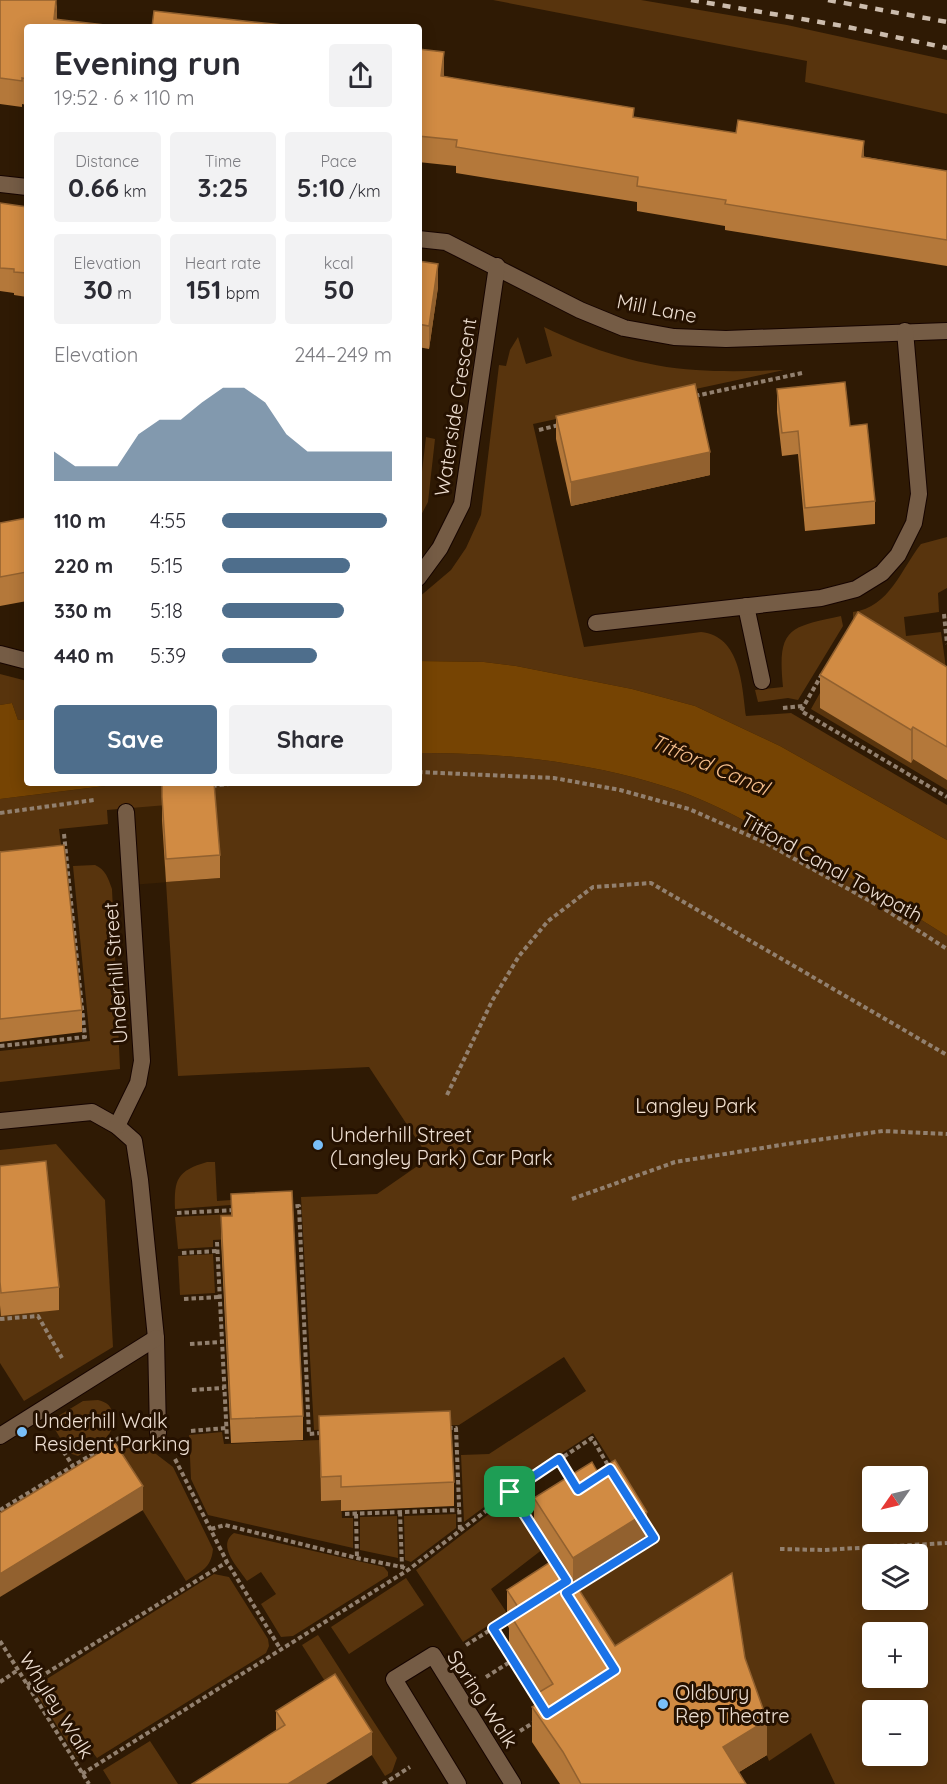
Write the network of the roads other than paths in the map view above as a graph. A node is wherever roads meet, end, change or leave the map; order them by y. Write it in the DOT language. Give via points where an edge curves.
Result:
graph roads {
  1 [pos="0,184"];
  2 [pos="24,187"];
  3 [pos="422,239"];
  4 [pos="497,266"];
  5 [pos="905,331"];
  6 [pos="947,331"];
  7 [pos="422,573"];
  8 [pos="746,606"];
  9 [pos="596,623"];
  10 [pos="0,654"];
  11 [pos="24,660"];
  12 [pos="762,681"];
  13 [pos="126,812"];
  14 [pos="0,1122"];
  15 [pos="117,1126"];
  16 [pos="156,1338"];
  17 [pos="158,1433"];
  18 [pos="0,1436"];
  19 [pos="458,1784"];
  20 [pos="513,1784"];
  1 -- 2 [label="street"];
  3 -- 4 [label="street, Mill Lane" via="446,242"];
  4 -- 5 [label="street, Mill Lane" via="580,310 624,328 674,337 726,339"];
  4 -- 7 [label="street, Waterside Crescent" via="462,504 440,548"];
  5 -- 6 [label="street, Mill Lane"];
  5 -- 8 [label="street" via="919,494 914,523 898,555 882,573 856,589 820,598"];
  8 -- 9 [label="street"];
  8 -- 12 [label="street"];
  10 -- 11 [label="street"];
  13 -- 15 [label="street, Underhill Street" via="142,1061 138,1083"];
  14 -- 15 [label="street" via="92,1112"];
  15 -- 16 [label="street" via="134,1141"];
  16 -- 17 [label="street"];
  16 -- 18 [label="street"];
  19 -- 20 [label="street, Spring Walk" via="394,1679 433,1655"];
}
